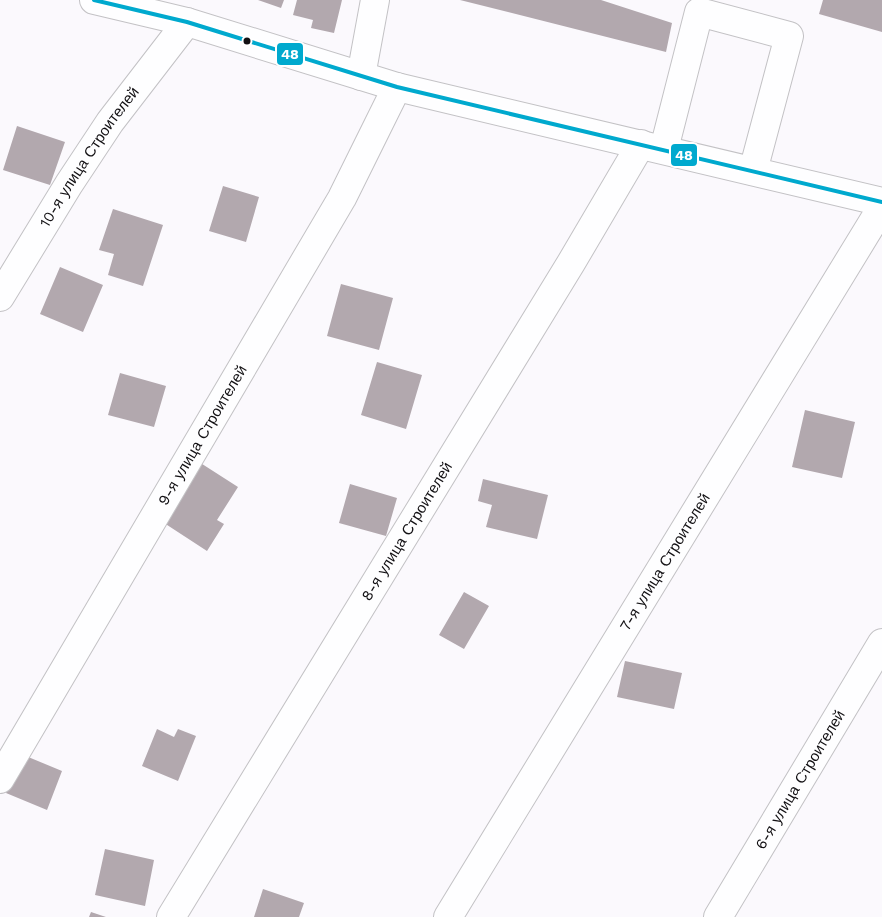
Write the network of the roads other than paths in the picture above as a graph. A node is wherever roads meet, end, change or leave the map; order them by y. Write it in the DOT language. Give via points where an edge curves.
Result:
graph roads {
  1 [pos="94,0"];
  2 [pos="375,0"];
  3 [pos="187,22"];
  4 [pos="361,76"];
  5 [pos="397,87"];
  6 [pos="652,146"];
  7 [pos="753,171"];
  8 [pos="882,202"];
  9 [pos="882,207"];
  10 [pos="0,297"];
  11 [pos="882,643"];
  12 [pos="0,779"];
  13 [pos="170,917"];
  14 [pos="448,917"];
  15 [pos="718,917"];
  1 -- 3 [label="street"];
  2 -- 4 [label="street"];
  3 -- 4 [label="street"];
  3 -- 10 [label="street, 10-я улица Строителей" via="110,122"];
  4 -- 5 [label="street"];
  5 -- 6 [label="street"];
  5 -- 12 [label="street, 9-я улица Строителей" via="342,198"];
  6 -- 7 [label="street"];
  6 -- 7 [label="street, 8-я улица Строителей" via="699,12 789,36"];
  6 -- 13 [label="street, 8-я улица Строителей" via="566,272"];
  7 -- 8 [label="street"];
  9 -- 14 [label="street, 7-я улица Строителей"];
  11 -- 15 [label="street, 6-я улица Строителей"];
}
